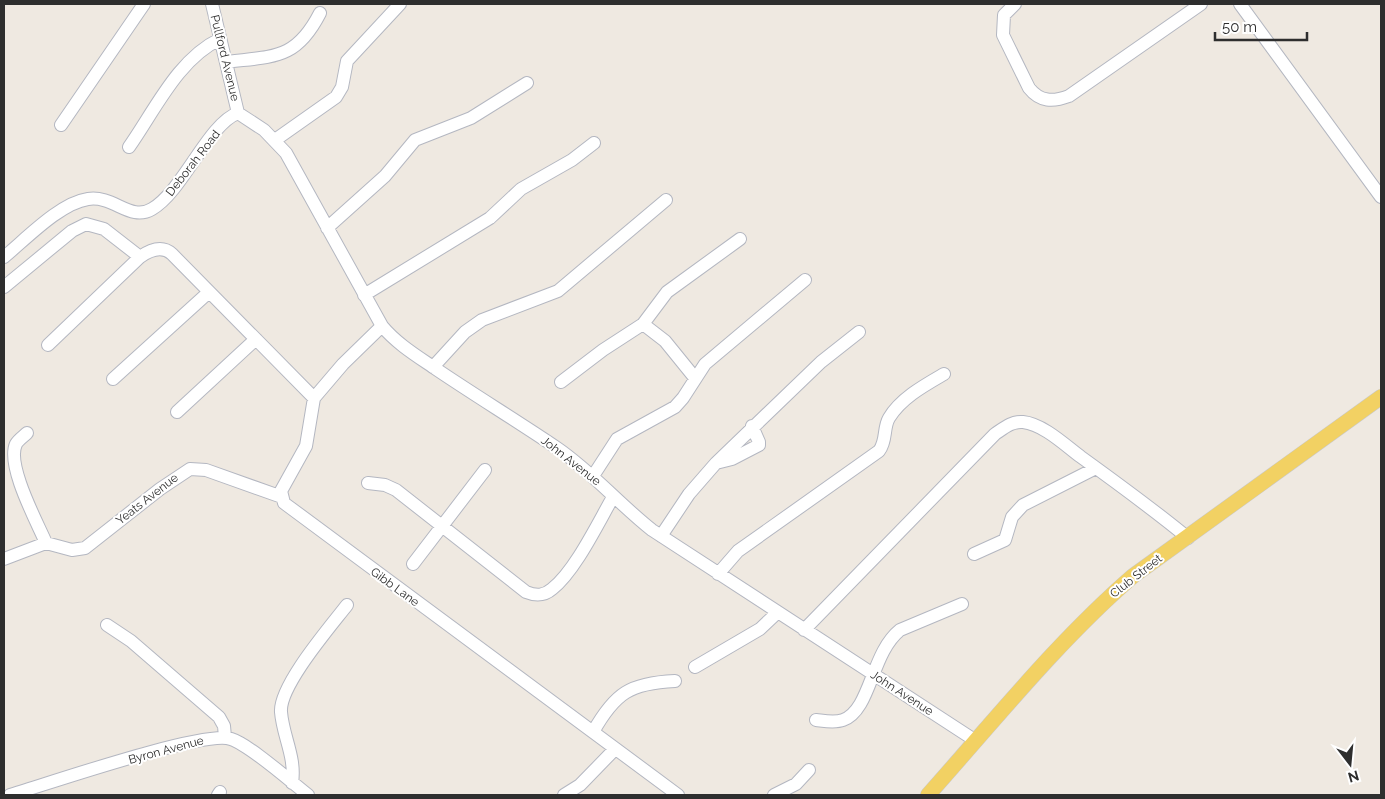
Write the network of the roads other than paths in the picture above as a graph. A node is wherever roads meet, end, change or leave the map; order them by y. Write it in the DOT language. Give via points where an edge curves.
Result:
graph roads {
  1 [pos="144,4"];
  2 [pos="212,4"];
  3 [pos="400,4"];
  4 [pos="1015,4"];
  5 [pos="1201,4"];
  6 [pos="1240,4"];
  7 [pos="320,13"];
  8 [pos="220,39"];
  9 [pos="226,62"];
  10 [pos="527,83"];
  11 [pos="238,113"];
  12 [pos="61,125"];
  13 [pos="275,140"];
  14 [pos="594,143"];
  15 [pos="129,147"];
  16 [pos="1381,197"];
  17 [pos="666,200"];
  18 [pos="327,228"];
  19 [pos="740,239"];
  20 [pos="4,257"];
  21 [pos="140,257"];
  22 [pos="805,280"];
  23 [pos="4,287"];
  24 [pos="209,292"];
  25 [pos="364,295"];
  26 [pos="642,324"];
  27 [pos="382,326"];
  28 [pos="859,332"];
  29 [pos="256,339"];
  30 [pos="48,345"];
  31 [pos="433,367"];
  32 [pos="944,374"];
  33 [pos="695,378"];
  34 [pos="113,379"];
  35 [pos="561,382"];
  36 [pos="1381,397"];
  37 [pos="314,398"];
  38 [pos="177,412"];
  39 [pos="752,426"];
  40 [pos="27,433"];
  41 [pos="716,463"];
  42 [pos="1096,468"];
  43 [pos="485,470"];
  44 [pos="593,476"];
  45 [pos="368,483"];
  46 [pos="282,497"];
  47 [pos="613,497"];
  48 [pos="442,526"];
  49 [pos="661,536"];
  50 [pos="1188,538"];
  51 [pos="46,543"];
  52 [pos="974,554"];
  53 [pos="4,559"];
  54 [pos="413,564"];
  55 [pos="718,574"];
  56 [pos="962,604"];
  57 [pos="347,605"];
  58 [pos="778,612"];
  59 [pos="107,625"];
  60 [pos="804,630"];
  61 [pos="695,667"];
  62 [pos="872,673"];
  63 [pos="674,681"];
  64 [pos="816,720"];
  65 [pos="593,732"];
  66 [pos="225,737"];
  67 [pos="976,741"];
  68 [pos="616,749"];
  69 [pos="809,770"];
  70 [pos="300,791"];
  71 [pos="37,792"];
  72 [pos="10,795"];
  73 [pos="564,795"];
  74 [pos="678,795"];
  75 [pos="774,795"];
  76 [pos="928,795"];
  1 -- 12 [label="street"];
  2 -- 8 [label="street, Pullford Avenue"];
  3 -- 13 [label="street" via="347,61 342,87 336,97"];
  4 -- 5 [label="street" via="1004,15 1003,34 1029,88 1047,100 1070,96"];
  6 -- 16 [label="street"];
  7 -- 9 [label="street" via="304,39 286,52"];
  8 -- 9 [label="street, Pullford Avenue"];
  8 -- 15 [label="street" via="196,55"];
  9 -- 11 [label="street, Pullford Avenue"];
  10 -- 18 [label="street" via="471,118 415,140 385,176"];
  11 -- 13 [label="street, John Avenue"];
  11 -- 20 [label="street, Deborah Road" via="213,135 163,201 147,211 129,212 115,202 101,199 80,201 69,205"];
  13 -- 18 [label="street, John Avenue" via="292,163"];
  14 -- 25 [label="street" via="522,189 490,218"];
  17 -- 31 [label="street" via="558,291 482,320 465,332"];
  18 -- 25 [label="street, John Avenue"];
  19 -- 26 [label="street" via="667,292"];
  21 -- 23 [label="street" via="104,229 86,224 72,231"];
  21 -- 24 [label="street" via="158,249 168,250"];
  21 -- 30 [label="street"];
  22 -- 33 [label="street" via="705,364"];
  24 -- 29 [label="street"];
  24 -- 34 [label="street"];
  25 -- 27 [label="street, John Avenue"];
  26 -- 33 [label="street" via="665,341"];
  26 -- 35 [label="street"];
  27 -- 31 [label="street, John Avenue" via="401,345"];
  27 -- 37 [label="street"];
  28 -- 39 [label="street" via="821,362"];
  29 -- 37 [label="street"];
  29 -- 38 [label="street"];
  31 -- 44 [label="street, John Avenue" via="558,449"];
  32 -- 55 [label="street" via="920,389 890,417 879,451 738,551"];
  33 -- 44 [label="street" via="671,410 617,439"];
  36 -- 50 [label="main road, Club Street"];
  37 -- 46 [label="street" via="306,446 282,486"];
  39 -- 41 [label="street"];
  39 -- 41 [label="street" via="759,445"];
  40 -- 51 [label="street" via="16,444 15,465"];
  41 -- 49 [label="street"];
  42 -- 50 [label="street"];
  42 -- 52 [label="street" via="1023,505 1012,516 1005,540"];
  42 -- 60 [label="street" via="1035,426 1020,422 1008,426 981,448"];
  43 -- 48 [label="street"];
  44 -- 47 [label="street, John Avenue"];
  45 -- 48 [label="street" via="385,484 396,490"];
  46 -- 51 [label="street, Yeats Avenue" via="206,470 190,468 85,548 72,550"];
  46 -- 65 [label="street, Gibb Lane" via="289,507 324,534"];
  47 -- 48 [label="street" via="564,576 552,590 537,595 526,592"];
  47 -- 49 [label="street, John Avenue"];
  48 -- 54 [label="street"];
  49 -- 55 [label="street, John Avenue"];
  50 -- 67 [label="main road, Club Street" via="1110,596"];
  51 -- 53 [label="street"];
  55 -- 58 [label="street, John Avenue"];
  56 -- 62 [label="street" via="900,630 882,650"];
  57 -- 70 [label="street" via="282,698 281,715"];
  58 -- 60 [label="street, John Avenue"];
  58 -- 61 [label="street" via="760,629"];
  59 -- 66 [label="street" via="131,641 219,717"];
  60 -- 62 [label="street, John Avenue"];
  62 -- 64 [label="street" via="862,702 850,716 835,722"];
  62 -- 67 [label="street, John Avenue"];
  63 -- 65 [label="street" via="648,683 625,692 611,705"];
  65 -- 68 [label="street, Gibb Lane"];
  66 -- 70 [label="street" via="240,743"];
  66 -- 71 [label="street, Byron Avenue" via="188,742"];
  67 -- 76 [label="main road, Club Street"];
  68 -- 73 [label="street" via="580,785"];
  68 -- 74 [label="street, Gibb Lane"];
  69 -- 75 [label="street" via="796,784"];
  71 -- 72 [label="street, Byron Avenue"];
}
